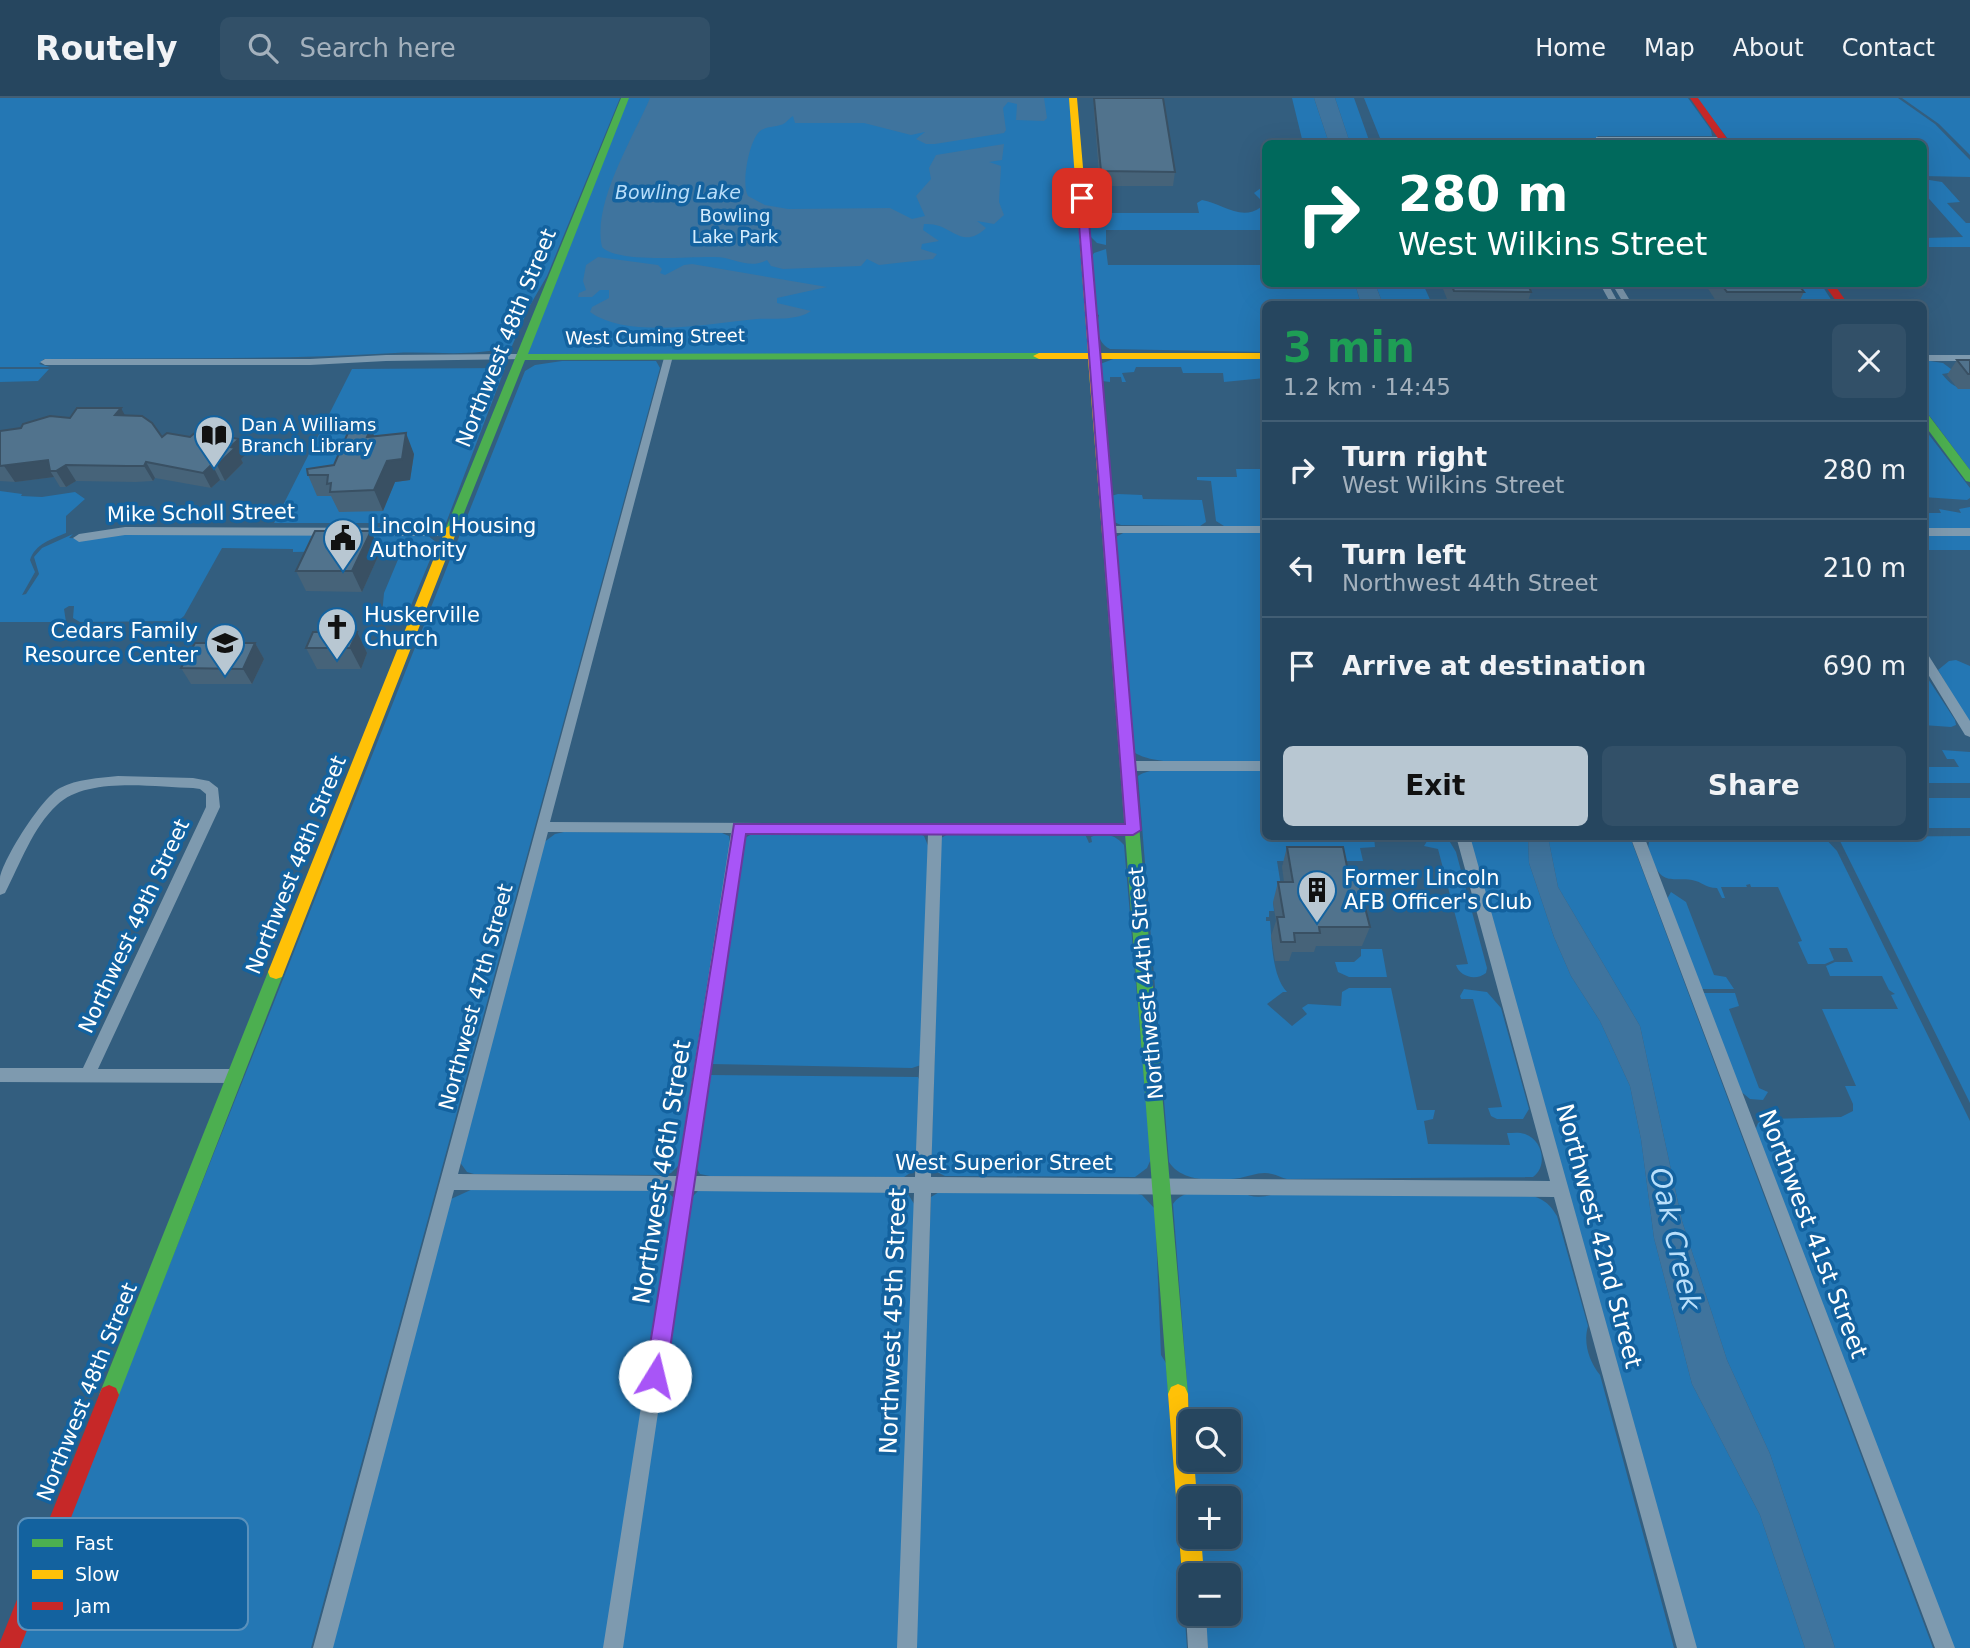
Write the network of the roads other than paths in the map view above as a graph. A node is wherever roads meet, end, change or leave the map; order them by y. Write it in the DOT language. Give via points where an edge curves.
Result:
graph roads {
  1 [pos="625,98"];
  2 [pos="1073,98"];
  3 [pos="1694,98"];
  4 [pos="1599,139"];
  5 [pos="1662,140"];
  6 [pos="1724,140"];
  7 [pos="1095,355"];
  8 [pos="668,356"];
  9 [pos="1262,356"];
  10 [pos="521,357"];
  11 [pos="1927,358"];
  12 [pos="1970,358"];
  13 [pos="45,362"];
  14 [pos="1927,420"];
  15 [pos="1970,478"];
  16 [pos="1108,530"];
  17 [pos="1262,530"];
  18 [pos="450,532"];
  19 [pos="1927,532"];
  20 [pos="1970,532"];
  21 [pos="79,538"];
  22 [pos="1927,662"];
  23 [pos="1970,732"];
  24 [pos="1128,766"];
  25 [pos="1262,766"];
  26 [pos="543,827"];
  27 [pos="739,828"];
  28 [pos="935,829"];
  29 [pos="1133,830"];
  30 [pos="1465,840"];
  31 [pos="1639,840"];
  32 [pos="0,889"];
  33 [pos="0,1075"];
  34 [pos="87,1076"];
  35 [pos="235,1076"];
  36 [pos="448,1182"];
  37 [pos="685,1183"];
  38 [pos="922,1185"];
  39 [pos="1163,1186"];
  40 [pos="1560,1189"];
  41 [pos="60,1518"];
  42 [pos="1192,1563"];
  43 [pos="18,1625"];
  44 [pos="1197,1626"];
  45 [pos="9,1648"];
  46 [pos="323,1648"];
  47 [pos="613,1648"];
  48 [pos="907,1648"];
  49 [pos="1198,1648"];
  50 [pos="1687,1648"];
  51 [pos="1945,1648"];
  1 -- 10 [label="street, Northwest 48th Street"];
  2 -- 7 [label="street, Northwest 44th Street"];
  3 -- 6 [label="street"];
  4 -- 5 [label="street"];
  7 -- 8 [label="street, West Cuming Street"];
  7 -- 9 [label="street, West Cuming Street"];
  7 -- 16 [label="street, Northwest 44th Street"];
  8 -- 10 [label="street, West Cuming Street"];
  8 -- 26 [label="street, Northwest 47th Street"];
  10 -- 13 [label="street, West Cuming Street"];
  10 -- 18 [label="street, Northwest 48th Street"];
  11 -- 12 [label="street"];
  14 -- 15 [label="street"];
  16 -- 17 [label="street"];
  16 -- 24 [label="street, Northwest 44th Street"];
  18 -- 21 [label="street, Mike Scholl Street" via="125,531"];
  18 -- 35 [label="street, Northwest 48th Street"];
  19 -- 20 [label="street"];
  22 -- 23 [label="street"];
  24 -- 25 [label="street"];
  24 -- 29 [label="street, Northwest 44th Street"];
  26 -- 27 [label="street"];
  26 -- 36 [label="street, Northwest 47th Street"];
  27 -- 28 [label="street"];
  27 -- 37 [label="street, Northwest 46th Street"];
  28 -- 29 [label="street"];
  28 -- 38 [label="street, Northwest 45th Street"];
  29 -- 39 [label="street, Northwest 44th Street"];
  30 -- 40 [label="street, Northwest 42nd Street"];
  31 -- 51 [label="street, Northwest 41st Street"];
  32 -- 34 [label="street, Northwest 49th Street" via="47,806 66,789 99,783 193,783 213,792 213,807"];
  33 -- 34 [label="street"];
  34 -- 35 [label="street"];
  35 -- 41 [label="street, Northwest 48th Street"];
  36 -- 37 [label="street, West Superior Street"];
  36 -- 46 [label="street, Northwest 47th Street"];
  37 -- 38 [label="street, West Superior Street"];
  37 -- 47 [label="street, Northwest 46th Street"];
  38 -- 39 [label="street, West Superior Street"];
  38 -- 48 [label="street, Northwest 45th Street"];
  39 -- 40 [label="street, West Superior Street"];
  39 -- 42 [label="street, Northwest 44th Street"];
  40 -- 50 [label="street, Northwest 42nd Street"];
  43 -- 45 [label="street, Northwest 48th Street"];
  44 -- 49 [label="street"];
}
